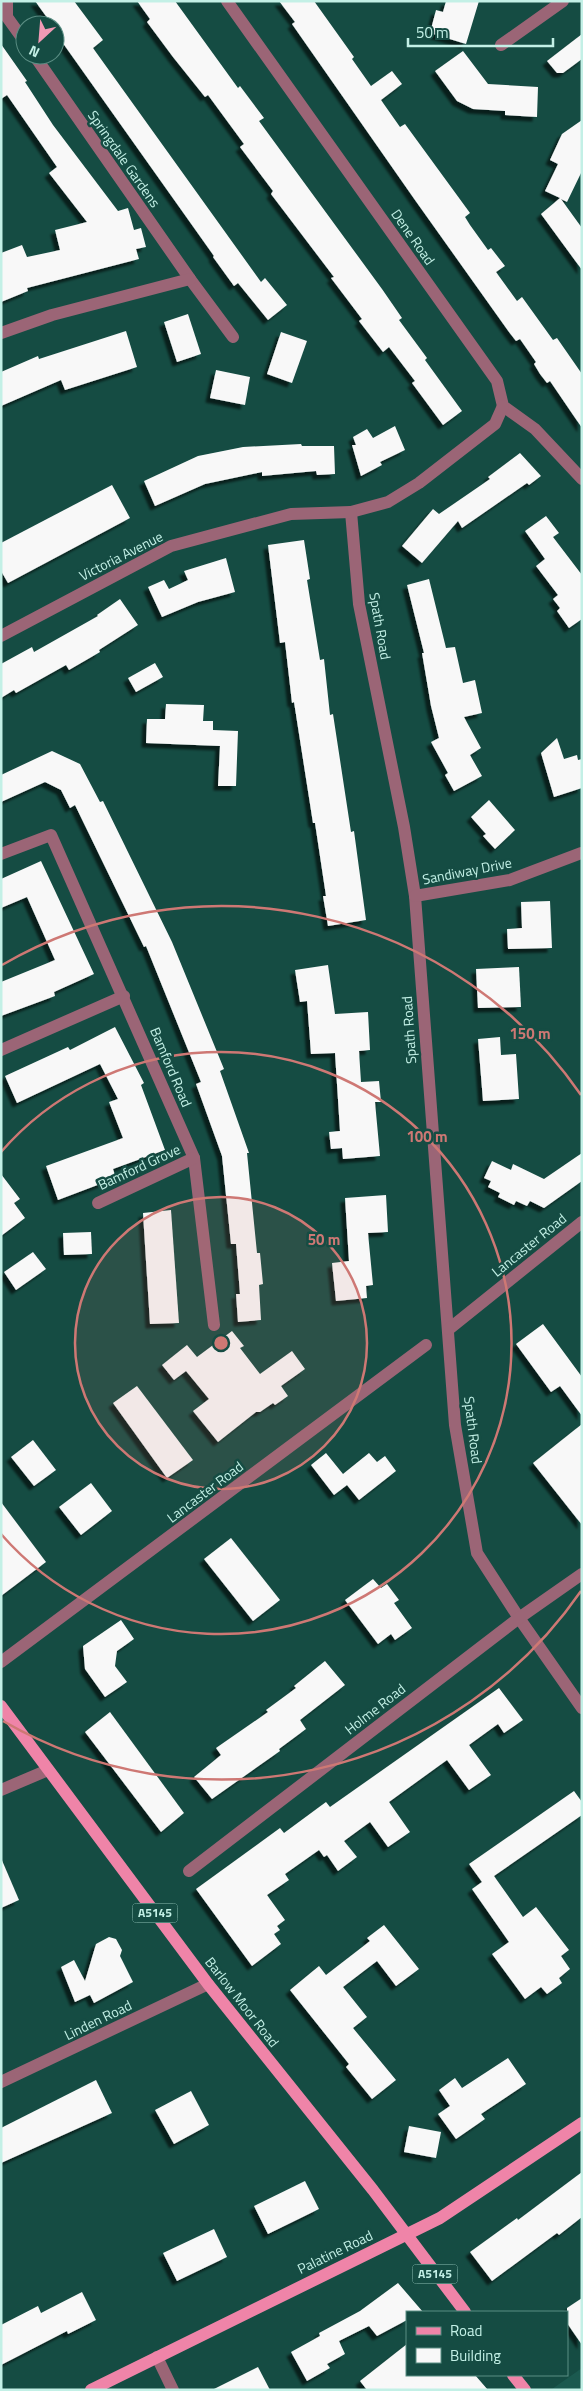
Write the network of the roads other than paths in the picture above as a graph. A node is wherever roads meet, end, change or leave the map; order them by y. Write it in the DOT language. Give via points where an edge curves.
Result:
graph roads {
  1 [pos="7,1"];
  2 [pos="564,1"];
  3 [pos="231,2"];
  4 [pos="4,19"];
  5 [pos="15,31"];
  6 [pos="501,45"];
  7 [pos="41,65"];
  8 [pos="190,280"];
  9 [pos="1,333"];
  10 [pos="233,337"];
  11 [pos="503,406"];
  12 [pos="582,479"];
  13 [pos="351,512"];
  14 [pos="1,636"];
  15 [pos="581,853"];
  16 [pos="1,854"];
  17 [pos="415,896"];
  18 [pos="124,996"];
  19 [pos="1,1050"];
  20 [pos="194,1158"];
  21 [pos="98,1204"];
  22 [pos="582,1222"];
  23 [pos="214,1325"];
  24 [pos="449,1329"];
  25 [pos="426,1346"];
  26 [pos="582,1574"];
  27 [pos="518,1618"];
  28 [pos="1,1662"];
  29 [pos="1,1706"];
  30 [pos="582,1708"];
  31 [pos="48,1770"];
  32 [pos="1,1790"];
  33 [pos="189,1871"];
  34 [pos="208,1984"];
  35 [pos="1,2082"];
  36 [pos="582,2123"];
  37 [pos="406,2234"];
  38 [pos="464,2311"];
  39 [pos="157,2357"];
  40 [pos="514,2376"];
  41 [pos="91,2390"];
  42 [pos="173,2390"];
  43 [pos="525,2390"];
  1 -- 4 [label="street"];
  2 -- 6 [label="street"];
  3 -- 11 [label="street, Dene Road" via="497,381"];
  4 -- 5 [label="street"];
  7 -- 8 [label="street, Springdale Gardens"];
  8 -- 9 [label="street" via="52,315"];
  8 -- 10 [label="street, Springdale Gardens"];
  11 -- 12 [label="street" via="535,429"];
  11 -- 13 [label="street" via="495,424 419,483 388,502"];
  13 -- 14 [label="street, Victoria Avenue" via="291,514 171,546"];
  13 -- 17 [label="street, Spath Road" via="359,604"];
  15 -- 17 [label="street, Sandiway Drive" via="510,880"];
  16 -- 18 [label="street, Bamford Road" via="51,835"];
  17 -- 24 [label="street, Spath Road"];
  18 -- 19 [label="street"];
  18 -- 20 [label="street, Bamford Road"];
  20 -- 21 [label="street, Bamford Grove"];
  20 -- 23 [label="street, Bamford Road"];
  22 -- 24 [label="street, Lancaster Road"];
  24 -- 27 [label="street, Spath Road" via="455,1425 477,1553"];
  25 -- 28 [label="street, Lancaster Road"];
  26 -- 27 [label="street, Holme Road"];
  27 -- 30 [label="street, Spath Road"];
  27 -- 33 [label="street, Holme Road"];
  29 -- 31 [label="main road, Barlow Moor Road / A5145"];
  31 -- 32 [label="street"];
  31 -- 34 [label="main road, Barlow Moor Road / A5145"];
  34 -- 35 [label="street, Linden Road"];
  34 -- 37 [label="main road, Barlow Moor Road / A5145"];
  36 -- 37 [label="main road, Palatine Road" via="461,2206"];
  37 -- 38 [label="main road, Barlow Moor Road / A5145"];
  37 -- 39 [label="main road, Palatine Road"];
  39 -- 41 [label="main road, Palatine Road"];
  39 -- 42 [label="street"];
  40 -- 43 [label="main road"];
}
